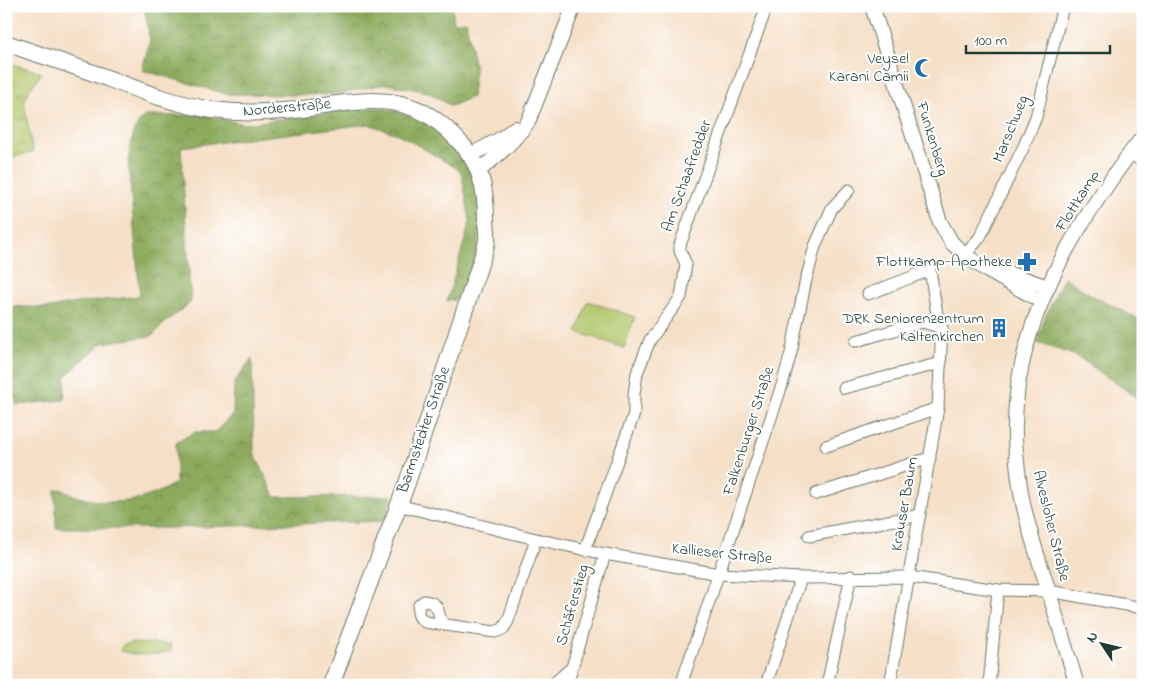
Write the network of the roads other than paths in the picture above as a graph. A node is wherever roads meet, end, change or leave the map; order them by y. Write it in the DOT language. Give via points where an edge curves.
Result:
graph roads {
  1 [pos="574,6"];
  2 [pos="767,6"];
  3 [pos="872,6"];
  4 [pos="1063,6"];
  5 [pos="6,43"];
  6 [pos="536,106"];
  7 [pos="1143,136"];
  8 [pos="1130,153"];
  9 [pos="471,154"];
  10 [pos="1143,162"];
  11 [pos="479,170"];
  12 [pos="848,190"];
  13 [pos="965,255"];
  14 [pos="983,266"];
  15 [pos="1048,287"];
  16 [pos="868,294"];
  17 [pos="1041,301"];
  18 [pos="942,328"];
  19 [pos="856,341"];
  20 [pos="941,363"];
  21 [pos="844,388"];
  22 [pos="938,408"];
  23 [pos="826,446"];
  24 [pos="930,458"];
  25 [pos="816,494"];
  26 [pos="398,505"];
  27 [pos="920,515"];
  28 [pos="809,536"];
  29 [pos="536,539"];
  30 [pos="585,550"];
  31 [pos="605,554"];
  32 [pos="719,574"];
  33 [pos="851,576"];
  34 [pos="909,577"];
  35 [pos="801,578"];
  36 [pos="998,590"];
  37 [pos="1048,591"];
  38 [pos="1143,608"];
  39 [pos="442,624"];
  40 [pos="573,666"];
  41 [pos="331,685"];
  42 [pos="552,685"];
  43 [pos="566,685"];
  44 [pos="681,685"];
  45 [pos="766,685"];
  46 [pos="827,685"];
  47 [pos="890,685"];
  48 [pos="989,685"];
  49 [pos="1077,685"];
  1 -- 6 [label="street"];
  2 -- 30 [label="street, Am Schaafredder" via="680,245 686,264 681,297 650,340 637,373 634,414"];
  3 -- 13 [label="street, Funkenberg" via="940,222 952,243"];
  4 -- 13 [label="street, Marschweg" via="1036,117 980,237"];
  5 -- 9 [label="main road, Norderstraße" via="147,94 209,110 257,113 364,100 412,107 438,121"];
  6 -- 9 [label="street" via="502,138"];
  6 -- 11 [label="street" via="518,135"];
  7 -- 8 [label="street, Flottkamp"];
  8 -- 10 [label="street"];
  8 -- 15 [label="street, Flottkamp" via="1088,215"];
  9 -- 11 [label="main road, Barmstedter Straße"];
  11 -- 26 [label="main road, Barmstedter Straße" via="486,194 487,240"];
  12 -- 32 [label="street, Falkenburger Straße" via="832,208 815,246 782,385"];
  13 -- 14 [label="street, Funkenberg"];
  14 -- 15 [label="street, Funkenberg"];
  14 -- 17 [label="street, Funkenberg" via="988,272"];
  15 -- 17 [label="street, Alvesloher Straße"];
  16 -- 18 [label="street, Krauser Baum" via="930,270"];
  17 -- 37 [label="street, Alvesloher Straße" via="1022,367 1014,431 1021,494"];
  18 -- 19 [label="street" via="923,322"];
  18 -- 20 [label="street, Krauser Baum"];
  20 -- 21 [label="street"];
  20 -- 22 [label="street, Krauser Baum"];
  22 -- 23 [label="street"];
  22 -- 24 [label="street, Krauser Baum"];
  24 -- 25 [label="street"];
  24 -- 27 [label="street, Krauser Baum"];
  26 -- 29 [label="street, Kallieser Straße"];
  26 -- 41 [label="main road, Barmstedter Straße"];
  27 -- 28 [label="street"];
  27 -- 34 [label="street, Krauser Baum"];
  29 -- 30 [label="street, Kallieser Straße"];
  29 -- 39 [label="street" via="503,629 495,632"];
  30 -- 31 [label="street, Kallieser Straße"];
  31 -- 32 [label="street, Kallieser Straße"];
  31 -- 40 [label="street, Schäferstieg"];
  32 -- 35 [label="street, Kallieser Straße"];
  32 -- 44 [label="street, Falkenburger Straße"];
  33 -- 34 [label="street, Kallieser Straße"];
  33 -- 35 [label="street, Kallieser Straße"];
  33 -- 46 [label="street"];
  34 -- 36 [label="street, Kallieser Straße"];
  34 -- 47 [label="street, Krauser Baum"];
  35 -- 45 [label="street"];
  36 -- 37 [label="street, Kallieser Straße"];
  36 -- 48 [label="street"];
  37 -- 38 [label="street, Kallieser Straße"];
  37 -- 49 [label="street, Alvesloher Straße"];
  40 -- 42 [label="street, Schäferstieg"];
  40 -- 43 [label="street, Schäferstieg"];
}
